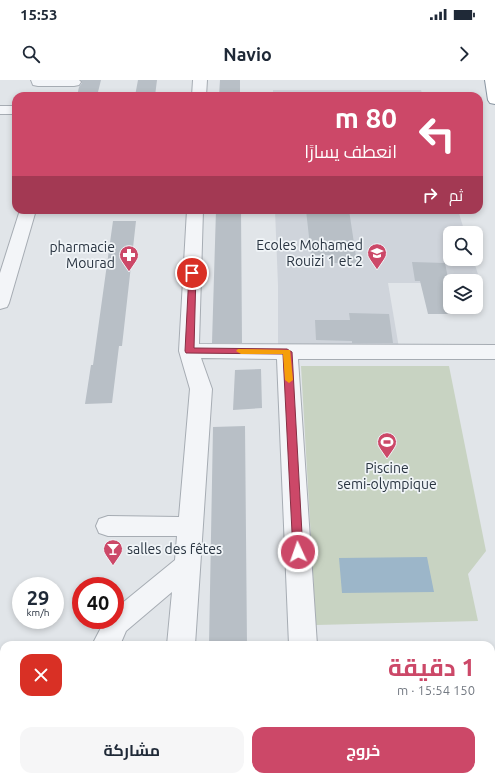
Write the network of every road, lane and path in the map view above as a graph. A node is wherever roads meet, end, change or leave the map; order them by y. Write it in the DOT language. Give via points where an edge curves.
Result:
graph roads {
  1 [pos="38,80"];
  2 [pos="200,80"];
  3 [pos="492,80"];
  4 [pos="74,81"];
  5 [pos="495,88"];
  6 [pos="71,92"];
  7 [pos="199,92"];
  8 [pos="495,100"];
  9 [pos="0,110"];
  10 [pos="12,110"];
  11 [pos="27,214"];
  12 [pos="195,214"];
  13 [pos="0,303"];
  14 [pos="189,351"];
  15 [pos="287,352"];
  16 [pos="495,352"];
  17 [pos="108,526"];
  18 [pos="190,527"];
  19 [pos="188,564"];
  20 [pos="108,641"];
  21 [pos="181,641"];
  22 [pos="303,641"];
  1 -- 4 [label="street"];
  2 -- 7 [label="street"];
  3 -- 5 [label="highway"];
  3 -- 8 [label="highway"];
  4 -- 6 [label="street"];
  9 -- 10 [label="street"];
  11 -- 13 [label="street"];
  12 -- 14 [label="street"];
  14 -- 15 [label="street"];
  14 -- 18 [label="street" via="201,389"];
  15 -- 16 [label="street"];
  15 -- 22 [label="street"];
  17 -- 18 [label="street"];
  18 -- 19 [label="street"];
  19 -- 20 [label="street" via="117,623"];
  19 -- 21 [label="street"];
}
